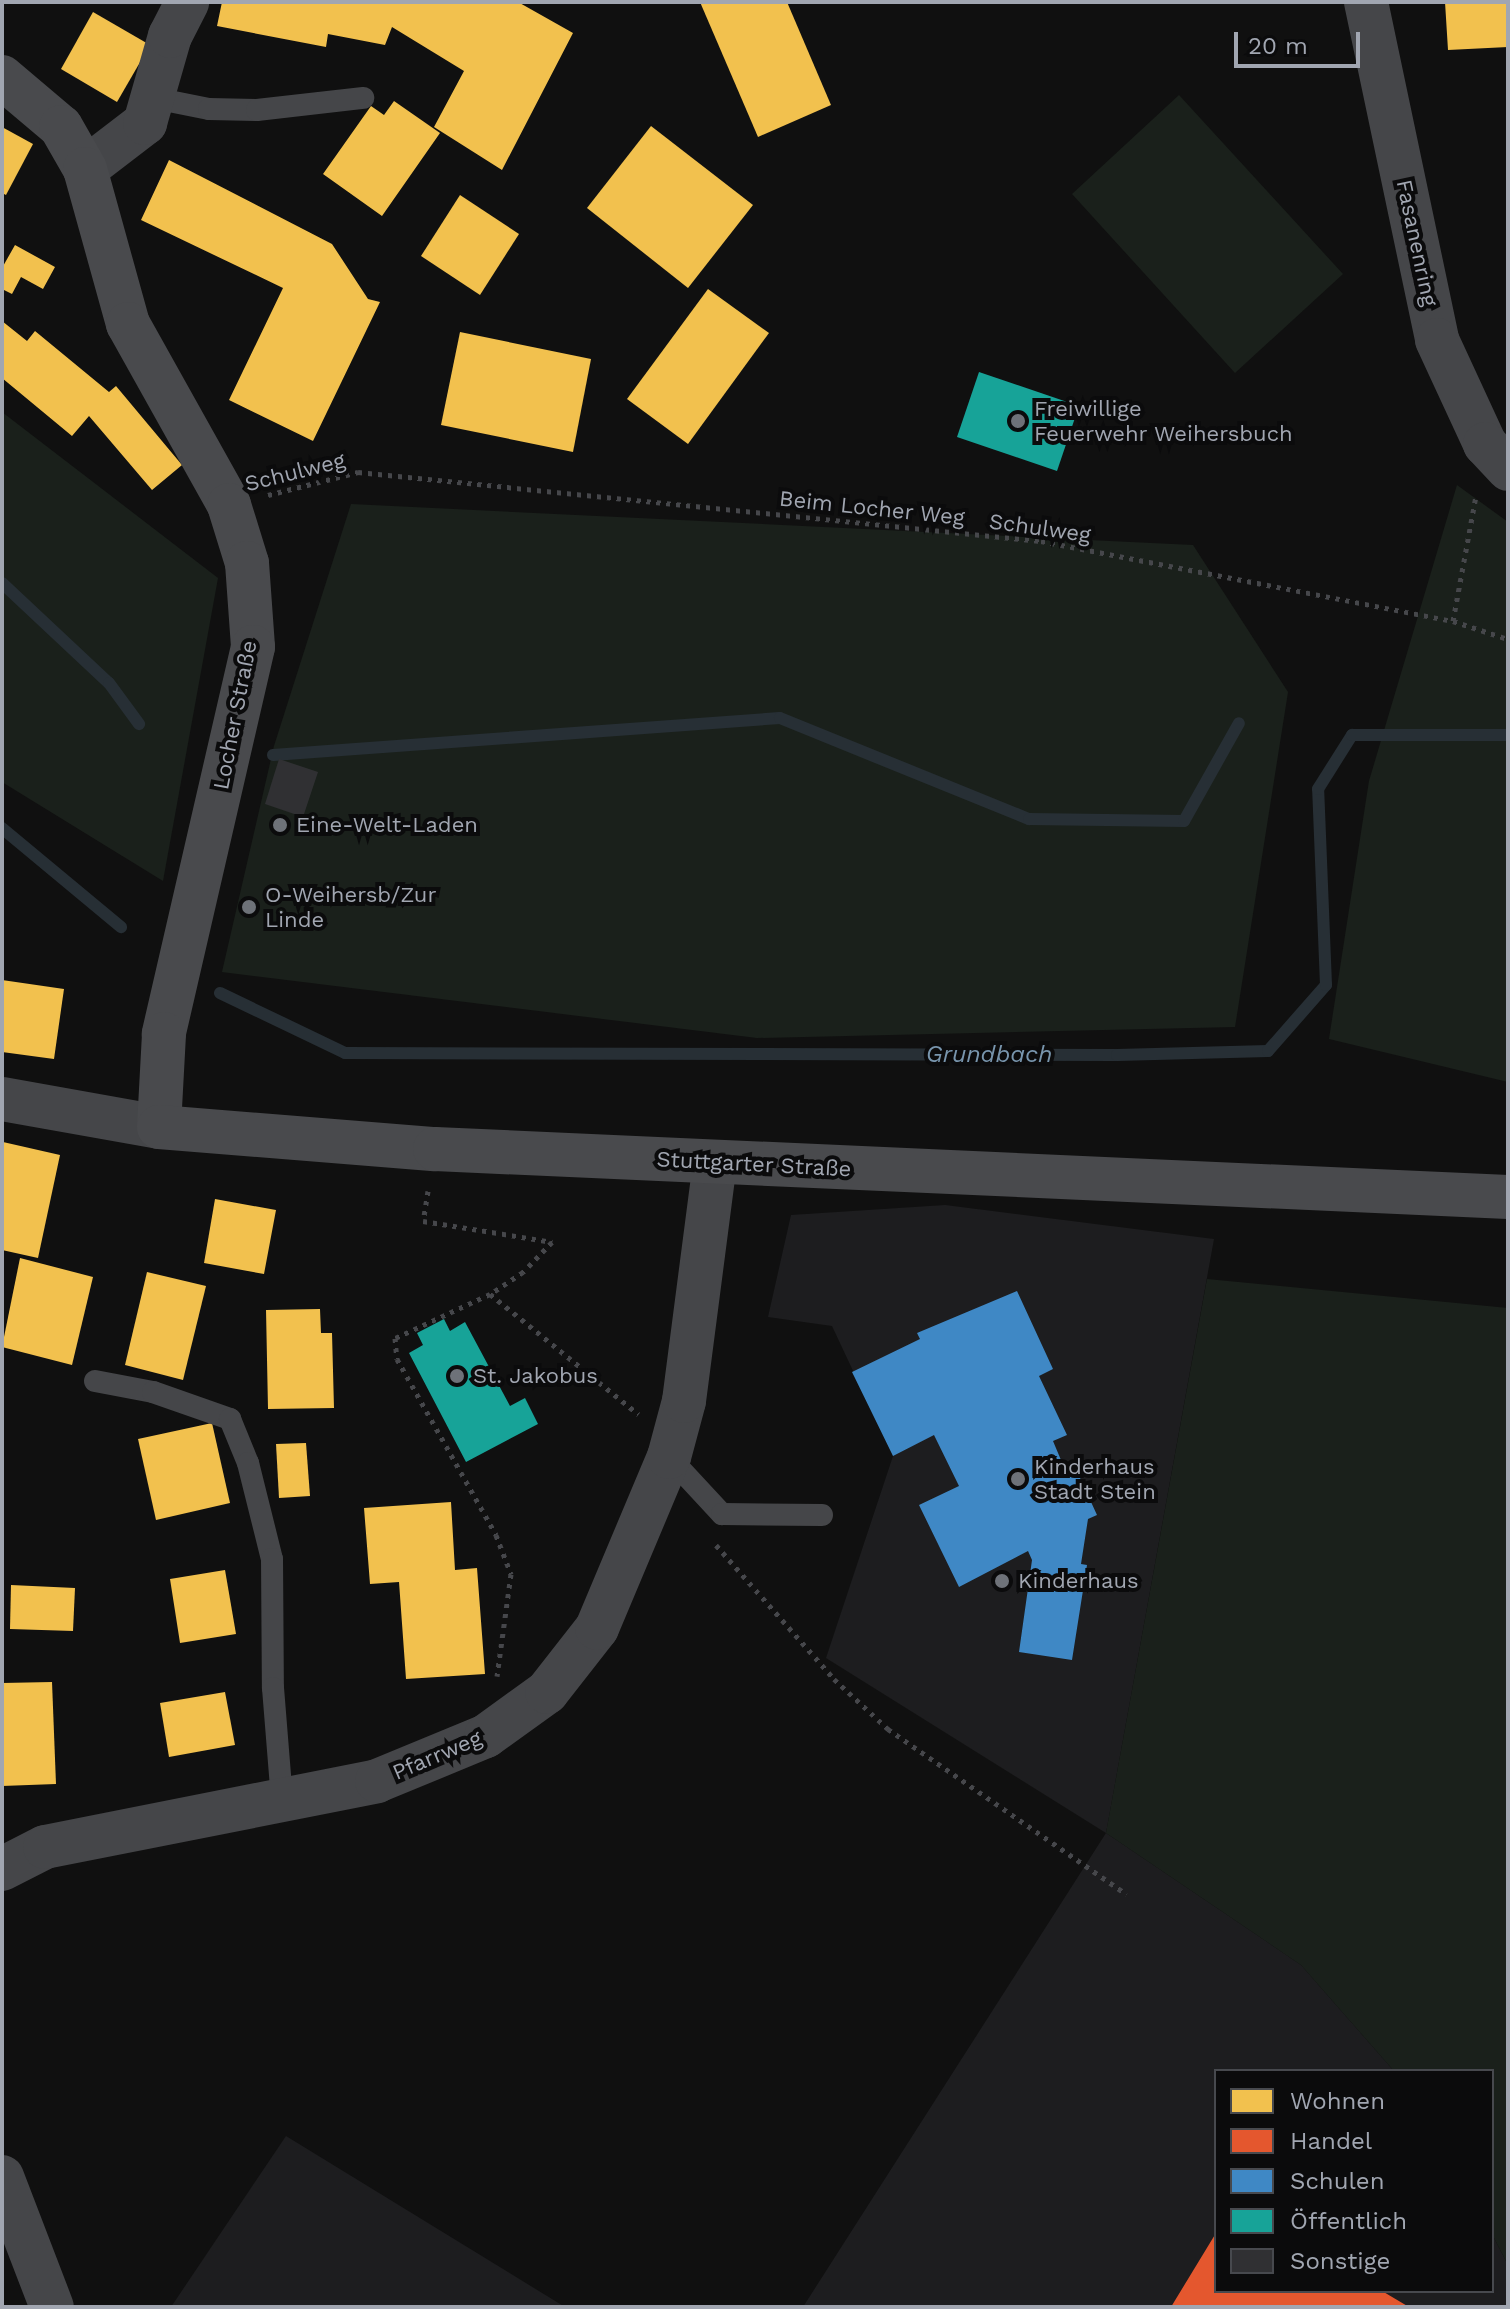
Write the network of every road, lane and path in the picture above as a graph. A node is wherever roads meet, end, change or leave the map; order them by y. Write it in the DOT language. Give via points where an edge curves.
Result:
graph roads {
  1 [pos="187,2"];
  2 [pos="1366,2"];
  3 [pos="2,77"];
  4 [pos="154,98"];
  5 [pos="363,98"];
  6 [pos="85,169"];
  7 [pos="1497,456"];
  8 [pos="257,498"];
  9 [pos="1453,621"];
  10 [pos="1508,639"];
  11 [pos="2,1099"];
  12 [pos="159,1127"];
  13 [pos="435,1149"];
  14 [pos="715,1163"];
  15 [pos="1508,1197"];
  16 [pos="490,1294"];
  17 [pos="95,1381"];
  18 [pos="671,1450"];
  19 [pos="822,1515"];
  20 [pos="713,1542"];
  21 [pos="486,1736"];
  22 [pos="282,1800"];
  23 [pos="2,1869"];
  24 [pos="1126,1894"];
  25 [pos="2,2177"];
  26 [pos="52,2307"];
  1 -- 4 [label="street" via="170,36"];
  2 -- 7 [label="street, Fasanenring" via="1437,340"];
  3 -- 6 [label="street, Locher Straße" via="61,127"];
  4 -- 5 [label="lane" via="209,109 257,110"];
  4 -- 6 [label="street" via="145,123"];
  6 -- 12 [label="street, Locher Straße" via="128,324 229,505 247,563 253,647 164,1034"];
  7 -- 9 [label="path"];
  8 -- 9 [label="path, Schulweg" via="358,472 1041,541"];
  9 -- 10 [label="path, Schulweg"];
  11 -- 12 [label="street, Stuttgarter Straße"];
  12 -- 13 [label="street, Stuttgarter Straße"];
  13 -- 14 [label="street, Stuttgarter Straße"];
  13 -- 16 [label="path" via="423,1221 552,1242 523,1272"];
  14 -- 15 [label="street, Stuttgarter Straße"];
  14 -- 18 [label="street, Pfarrweg" via="684,1401"];
  16 -- 18 [label="path"];
  16 -- 21 [label="path" via="395,1338 397,1359 496,1535 511,1574"];
  17 -- 22 [label="lane" via="153,1392 230,1419 248,1463 272,1559 273,1688"];
  18 -- 19 [label="lane" via="722,1514"];
  18 -- 21 [label="street, Pfarrweg" via="597,1628 547,1692"];
  20 -- 24 [label="path" via="834,1679 888,1729"];
  21 -- 22 [label="street, Pfarrweg" via="377,1781"];
  22 -- 23 [label="street, Pfarrweg" via="45,1847"];
  25 -- 26 [label="street"];
}
